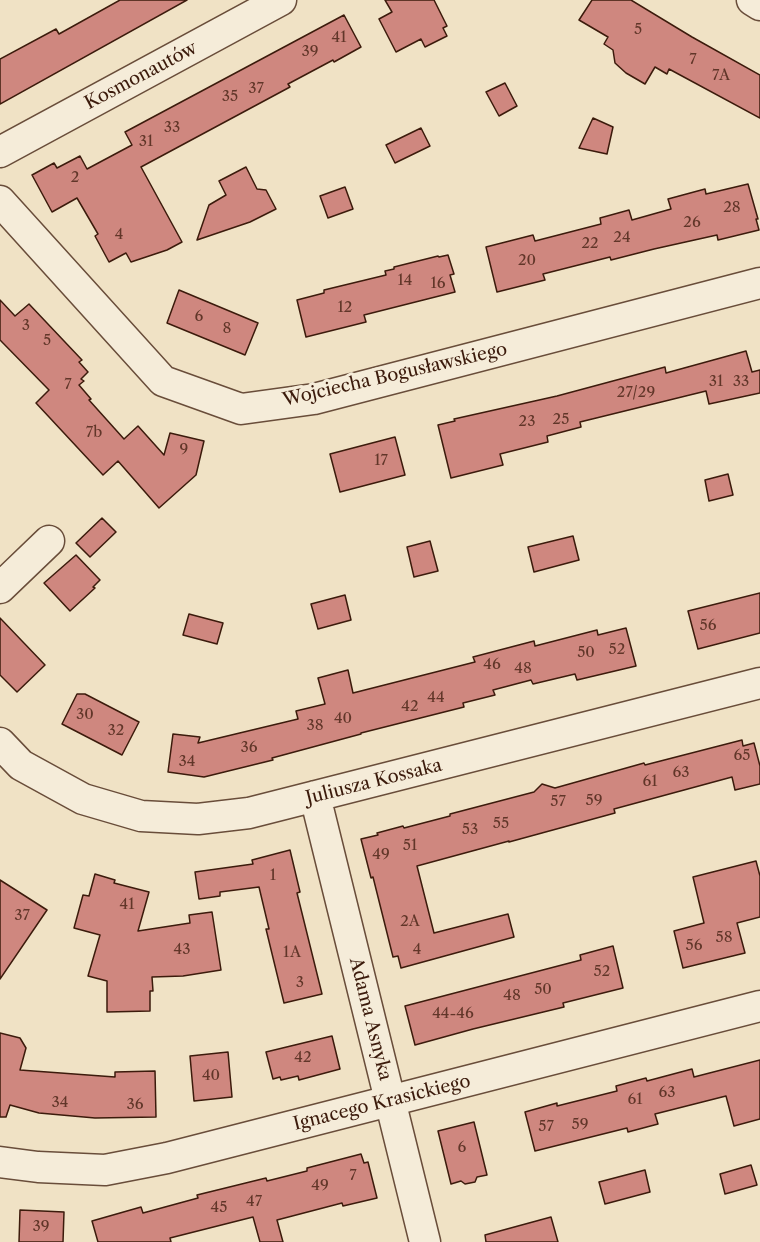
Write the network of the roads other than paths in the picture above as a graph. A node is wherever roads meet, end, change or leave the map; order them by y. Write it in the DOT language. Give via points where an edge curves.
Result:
graph roads {
  1 [pos="281,0"];
  2 [pos="752,0"];
  3 [pos="760,5"];
  4 [pos="0,152"];
  5 [pos="0,201"];
  6 [pos="760,284"];
  7 [pos="49,541"];
  8 [pos="0,588"];
  9 [pos="760,683"];
  10 [pos="0,743"];
  11 [pos="315,796"];
  12 [pos="760,1006"];
  13 [pos="390,1101"];
  14 [pos="0,1162"];
  15 [pos="425,1242"];
  1 -- 4 [label="street, Kosmonautów"];
  2 -- 3 [label="street"];
  5 -- 6 [label="street, Wojciecha Bogusławskiego" via="163,381 241,409 314,399"];
  7 -- 8 [label="street"];
  9 -- 11 [label="street, Juliusza Kossaka"];
  10 -- 11 [label="street, Juliusza Kossaka" via="21,765 83,799 141,816 198,819 249,813"];
  11 -- 13 [label="street, Adama Asnyka"];
  12 -- 13 [label="street, Ignacego Krasickiego"];
  13 -- 14 [label="street, Ignacego Krasickiego" via="105,1170"];
  13 -- 15 [label="street, Adama Asnyka"];
}
